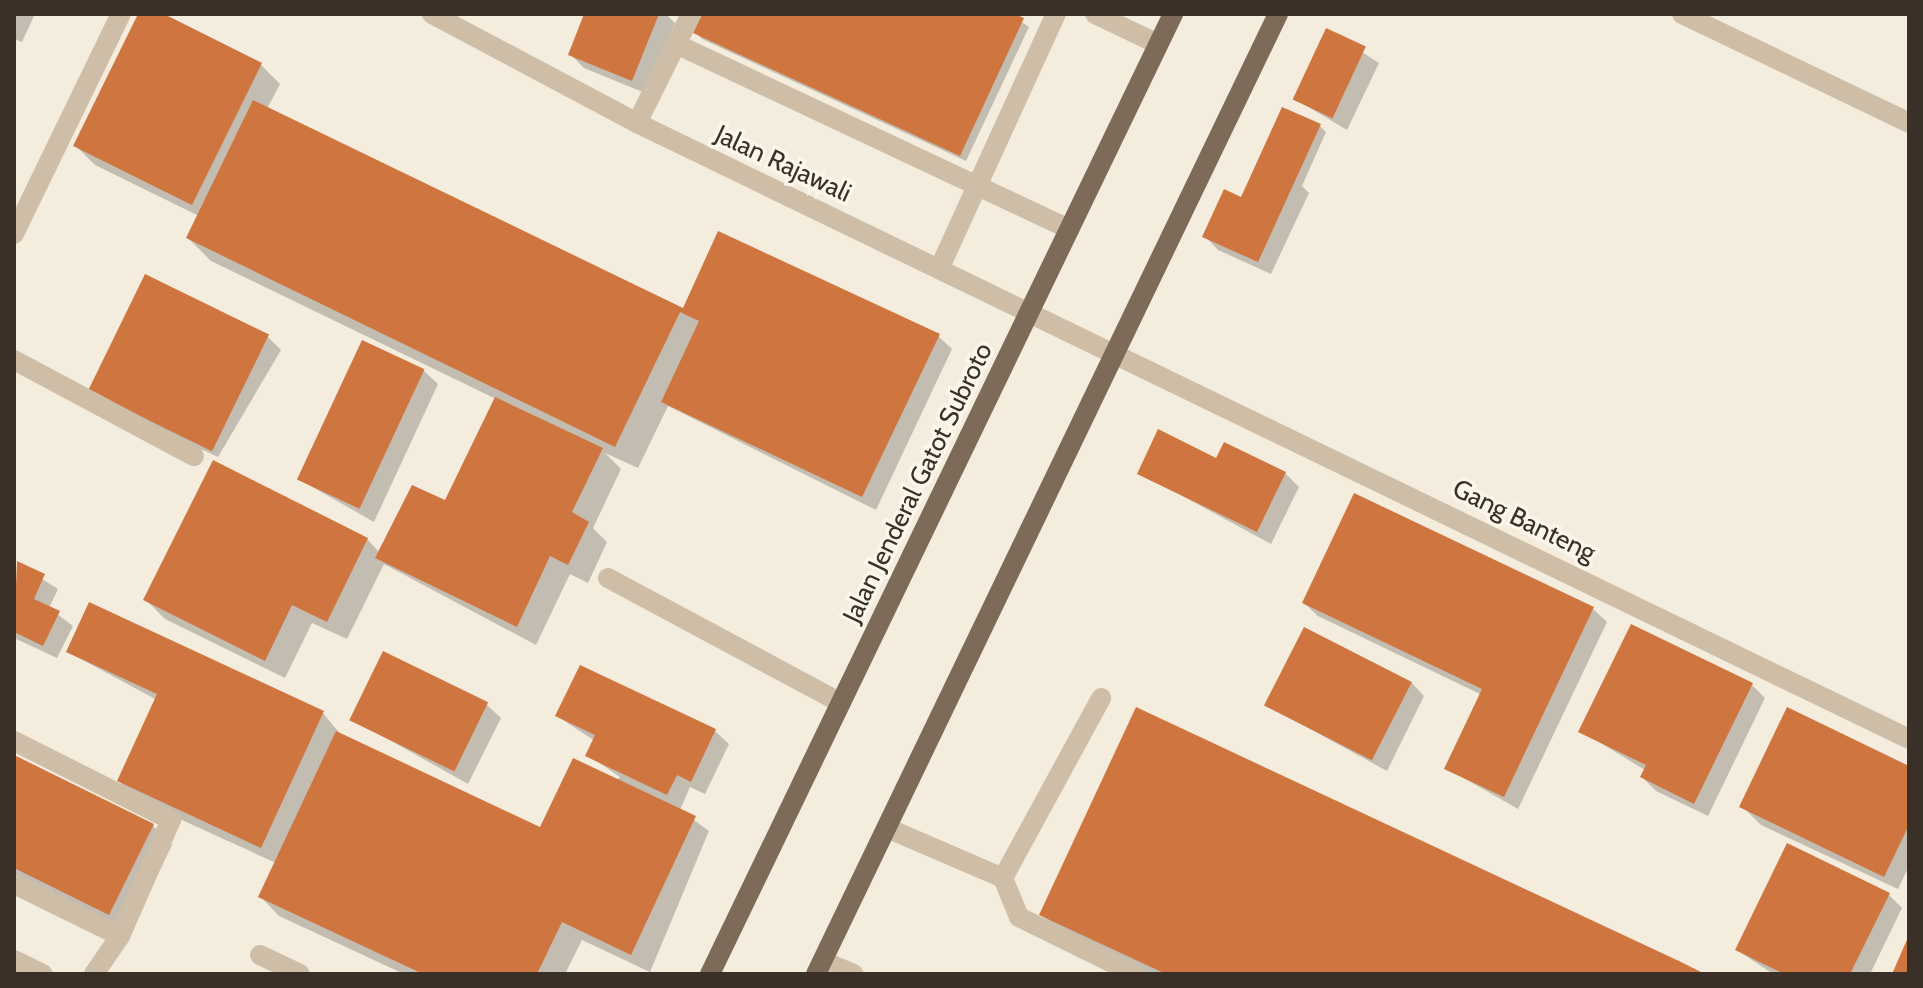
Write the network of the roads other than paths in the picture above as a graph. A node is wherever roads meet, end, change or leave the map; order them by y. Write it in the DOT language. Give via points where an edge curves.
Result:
graph roads {
  1 [pos="121,14"];
  2 [pos="432,14"];
  3 [pos="691,14"];
  4 [pos="1056,14"];
  5 [pos="1095,14"];
  6 [pos="1173,14"];
  7 [pos="1278,14"];
  8 [pos="1682,14"];
  9 [pos="676,44"];
  10 [pos="1158,44"];
  11 [pos="637,123"];
  12 [pos="1909,123"];
  13 [pos="977,181"];
  14 [pos="16,225"];
  15 [pos="1070,229"];
  16 [pos="940,267"];
  17 [pos="1030,310"];
  18 [pos="1116,351"];
  19 [pos="14,360"];
  20 [pos="194,456"];
  21 [pos="608,578"];
  22 [pos="1101,698"];
  23 [pos="841,703"];
  24 [pos="1909,739"];
  25 [pos="14,741"];
  26 [pos="887,828"];
  27 [pos="1003,878"];
  28 [pos="14,884"];
  29 [pos="120,936"];
  30 [pos="260,955"];
  31 [pos="14,960"];
  32 [pos="820,967"];
  33 [pos="43,974"];
  34 [pos="94,974"];
  35 [pos="300,974"];
  36 [pos="710,974"];
  37 [pos="853,974"];
  38 [pos="1135,974"];
  1 -- 14 [label="street"];
  2 -- 11 [label="street, Jalan Rajawali"];
  3 -- 9 [label="street"];
  4 -- 13 [label="street"];
  5 -- 10 [label="street"];
  6 -- 10 [label="main road, Jalan Jenderal Gatot Subroto"];
  7 -- 18 [label="main road"];
  8 -- 12 [label="street"];
  9 -- 11 [label="street"];
  9 -- 13 [label="street"];
  10 -- 15 [label="main road, Jalan Jenderal Gatot Subroto"];
  11 -- 16 [label="street, Jalan Rajawali"];
  13 -- 15 [label="street"];
  13 -- 16 [label="street"];
  15 -- 17 [label="main road, Jalan Jenderal Gatot Subroto"];
  16 -- 17 [label="street, Jalan Rajawali"];
  17 -- 18 [label="street, Jalan Rajawali"];
  17 -- 23 [label="main road, Jalan Jenderal Gatot Subroto"];
  18 -- 24 [label="street, Gang Banteng"];
  18 -- 26 [label="main road"];
  19 -- 20 [label="street"];
  21 -- 23 [label="street"];
  22 -- 27 [label="street"];
  23 -- 36 [label="main road, Jalan Jenderal Gatot Subroto"];
  25 -- 29 [label="street" via="170,817"];
  26 -- 27 [label="street"];
  26 -- 32 [label="main road"];
  27 -- 38 [label="street" via="1019,917"];
  28 -- 29 [label="street"];
  29 -- 34 [label="street"];
  30 -- 35 [label="street"];
  31 -- 33 [label="street"];
  32 -- 37 [label="street"];
}
